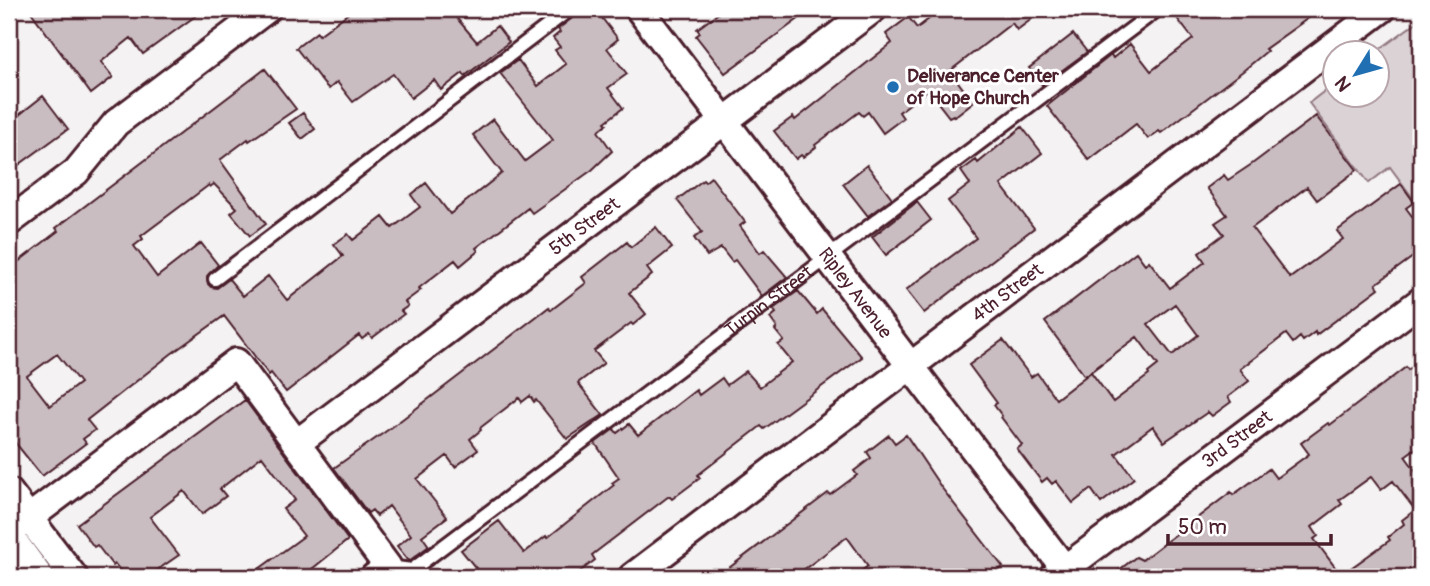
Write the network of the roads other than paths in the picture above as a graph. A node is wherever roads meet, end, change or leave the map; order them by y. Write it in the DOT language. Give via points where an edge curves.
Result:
graph roads {
  1 [pos="267,9"];
  2 [pos="570,9"];
  3 [pos="639,9"];
  4 [pos="873,9"];
  5 [pos="1158,9"];
  6 [pos="1382,9"];
  7 [pos="724,121"];
  8 [pos="9,222"];
  9 [pos="828,257"];
  10 [pos="215,279"];
  11 [pos="1421,301"];
  12 [pos="910,364"];
  13 [pos="297,443"];
  14 [pos="9,492"];
  15 [pos="16,529"];
  16 [pos="381,572"];
  17 [pos="1063,575"];
  18 [pos="40,577"];
  19 [pos="74,577"];
  20 [pos="632,577"];
  1 -- 8 [label="street" via="116,122 76,172"];
  2 -- 10 [label="lane"];
  3 -- 7 [label="street, Ripley Avenue"];
  4 -- 7 [label="street, 5th Street"];
  5 -- 9 [label="lane, Turpin Street"];
  6 -- 12 [label="street, 4th Street"];
  7 -- 9 [label="street, Ripley Avenue"];
  7 -- 13 [label="street, 5th Street"];
  9 -- 12 [label="street, Ripley Avenue"];
  9 -- 16 [label="lane, Turpin Street" via="412,570"];
  11 -- 17 [label="street, 3rd Street"];
  12 -- 17 [label="street, Ripley Avenue"];
  12 -- 20 [label="street, 4th Street"];
  13 -- 15 [label="street" via="236,362"];
  13 -- 16 [label="street"];
  14 -- 15 [label="street"];
  15 -- 18 [label="street"];
  15 -- 19 [label="street"];
}
